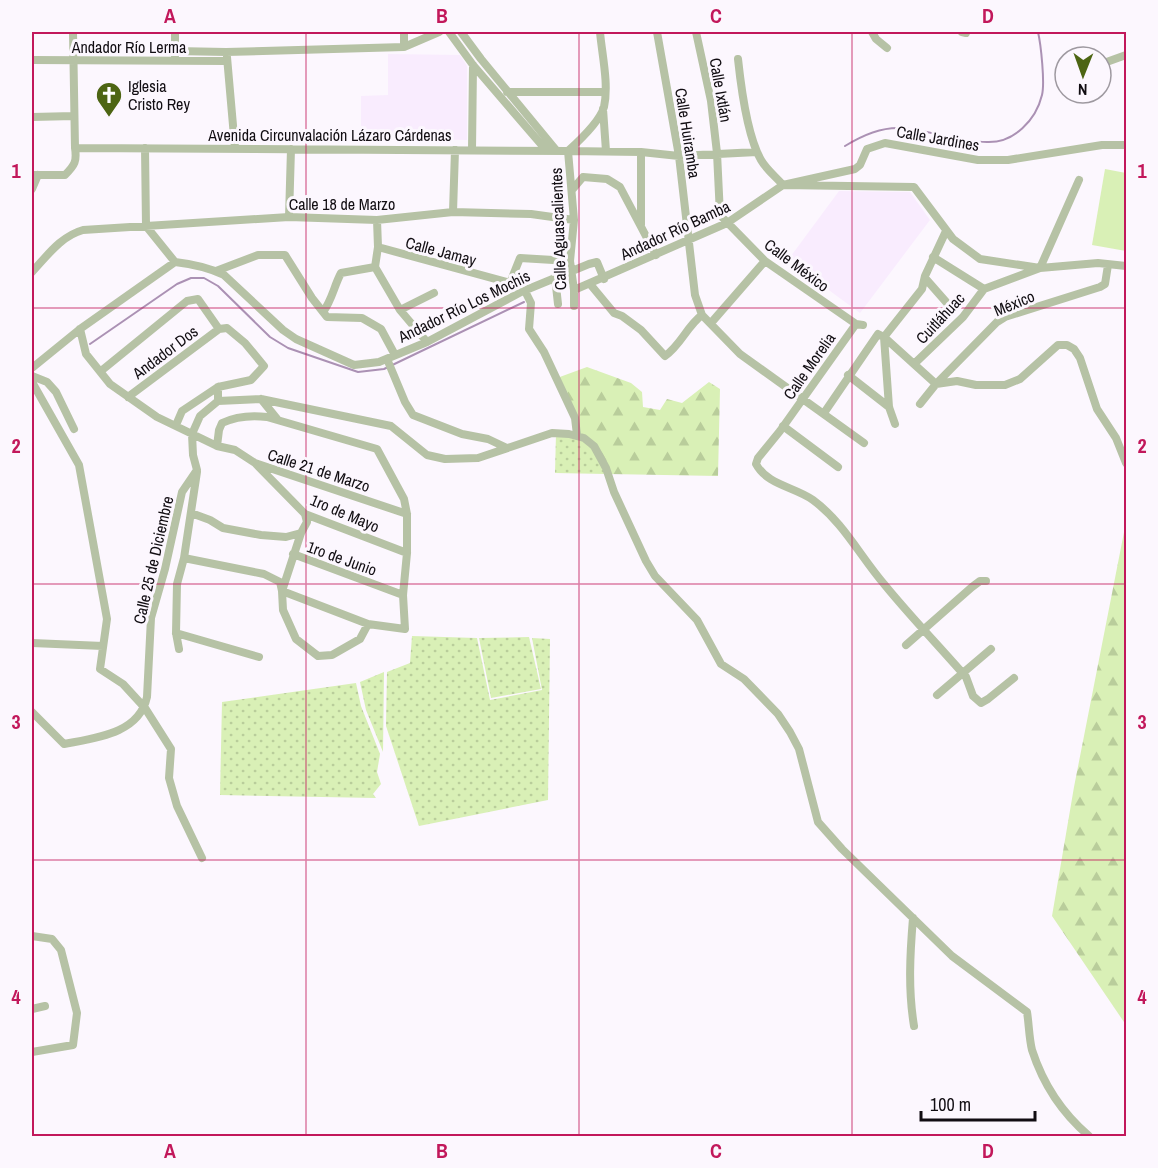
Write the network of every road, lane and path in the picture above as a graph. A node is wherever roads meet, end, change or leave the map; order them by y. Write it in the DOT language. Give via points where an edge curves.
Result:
graph roads {
  1 [pos="73,32"];
  2 [pos="175,32"];
  3 [pos="404,32"];
  4 [pos="440,32"];
  5 [pos="449,32"];
  6 [pos="461,32"];
  7 [pos="600,32"];
  8 [pos="657,32"];
  9 [pos="696,32"];
  10 [pos="872,32"];
  11 [pos="404,47"];
  12 [pos="887,48"];
  13 [pos="175,51"];
  14 [pos="227,56"];
  15 [pos="738,59"];
  16 [pos="32,60"];
  17 [pos="73,61"];
  18 [pos="175,61"];
  19 [pos="472,65"];
  20 [pos="507,92"];
  21 [pos="606,92"];
  22 [pos="603,109"];
  23 [pos="74,116"];
  24 [pos="32,117"];
  25 [pos="1126,145"];
  26 [pos="75,147"];
  27 [pos="145,148"];
  28 [pos="235,148"];
  29 [pos="291,148"];
  30 [pos="455,150"];
  31 [pos="472,150"];
  32 [pos="546,150"];
  33 [pos="556,150"];
  34 [pos="568,151"];
  35 [pos="606,151"];
  36 [pos="641,152"];
  37 [pos="757,152"];
  38 [pos="717,153"];
  39 [pos="679,156"];
  40 [pos="34,175"];
  41 [pos="1079,180"];
  42 [pos="783,185"];
  43 [pos="32,189"];
  44 [pos="572,190"];
  45 [pos="453,212"];
  46 [pos="289,217"];
  47 [pos="377,220"];
  48 [pos="574,220"];
  49 [pos="727,224"];
  50 [pos="146,226"];
  51 [pos="641,227"];
  52 [pos="946,231"];
  53 [pos="689,239"];
  54 [pos="378,247"];
  55 [pos="656,255"];
  56 [pos="933,257"];
  57 [pos="570,261"];
  58 [pos="765,261"];
  59 [pos="175,262"];
  60 [pos="1108,265"];
  61 [pos="1126,266"];
  62 [pos="375,267"];
  63 [pos="1040,267"];
  64 [pos="216,271"];
  65 [pos="572,271"];
  66 [pos="32,272"];
  67 [pos="555,277"];
  68 [pos="925,278"];
  69 [pos="604,279"];
  70 [pos="510,283"];
  71 [pos="590,284"];
  72 [pos="984,289"];
  73 [pos="574,290"];
  74 [pos="521,292"];
  75 [pos="434,293"];
  76 [pos="946,303"];
  77 [pos="558,304"];
  78 [pos="574,306"];
  79 [pos="400,310"];
  80 [pos="323,312"];
  81 [pos="702,315"];
  82 [pos="711,323"];
  83 [pos="860,324"];
  84 [pos="219,328"];
  85 [pos="80,330"];
  86 [pos="881,336"];
  87 [pos="427,342"];
  88 [pos="390,359"];
  89 [pos="914,364"];
  90 [pos="32,368"];
  91 [pos="100,371"];
  92 [pos="848,375"];
  93 [pos="32,376"];
  94 [pos="32,382"];
  95 [pos="936,384"];
  96 [pos="218,387"];
  97 [pos="128,397"];
  98 [pos="802,398"];
  99 [pos="261,399"];
  100 [pos="218,401"];
  101 [pos="920,404"];
  102 [pos="889,407"];
  103 [pos="824,412"];
  104 [pos="278,420"];
  105 [pos="895,424"];
  106 [pos="176,425"];
  107 [pos="74,429"];
  108 [pos="781,429"];
  109 [pos="192,434"];
  110 [pos="577,435"];
  111 [pos="864,442"];
  112 [pos="217,446"];
  113 [pos="507,448"];
  114 [pos="255,463"];
  115 [pos="1126,463"];
  116 [pos="838,467"];
  117 [pos="197,470"];
  118 [pos="191,513"];
  119 [pos="305,514"];
  120 [pos="407,514"];
  121 [pos="301,533"];
  122 [pos="407,553"];
  123 [pos="293,554"];
  124 [pos="184,558"];
  125 [pos="986,581"];
  126 [pos="282,591"];
  127 [pos="403,595"];
  128 [pos="368,624"];
  129 [pos="924,629"];
  130 [pos="176,633"];
  131 [pos="32,643"];
  132 [pos="906,645"];
  133 [pos="103,646"];
  134 [pos="179,649"];
  135 [pos="991,649"];
  136 [pos="259,657"];
  137 [pos="963,673"];
  138 [pos="1014,678"];
  139 [pos="937,695"];
  140 [pos="145,708"];
  141 [pos="32,712"];
  142 [pos="202,858"];
  143 [pos="913,918"];
  144 [pos="32,936"];
  145 [pos="45,1006"];
  146 [pos="32,1009"];
  147 [pos="914,1026"];
  148 [pos="32,1052"];
  149 [pos="1089,1137"];
  1 -- 17 [label="street"];
  2 -- 13 [label="street"];
  3 -- 11 [label="street"];
  4 -- 11 [label="street"];
  5 -- 19 [label="street"];
  6 -- 20 [label="street"];
  7 -- 21 [label="street"];
  8 -- 39 [label="street, Calle Huiramba"];
  9 -- 38 [label="street, Calle Ixtlán"];
  10 -- 12 [label="street"];
  11 -- 14 [label="street"];
  13 -- 14 [label="street"];
  13 -- 18 [label="street"];
  14 -- 18 [label="street, Andador Río Lerma"];
  14 -- 28 [label="street"];
  15 -- 37 [label="street"];
  16 -- 17 [label="street, Andador Río Lerma"];
  17 -- 18 [label="street, Andador Río Lerma"];
  17 -- 23 [label="street"];
  19 -- 31 [label="street"];
  19 -- 32 [label="street"];
  20 -- 21 [label="street"];
  20 -- 33 [label="street"];
  21 -- 22 [label="street"];
  22 -- 34 [label="street"];
  22 -- 35 [label="street"];
  23 -- 24 [label="street"];
  23 -- 26 [label="street"];
  25 -- 42 [label="street, Calle Jardines" via="1102,145 1008,160 978,159 885,143 867,149 855,170"];
  26 -- 27 [label="street, Avenida Circunvalación Lázaro Cárdenas"];
  26 -- 40 [label="street" via="75,165 65,175"];
  27 -- 28 [label="street, Avenida Circunvalación Lázaro Cárdenas"];
  27 -- 50 [label="street"];
  28 -- 29 [label="street, Avenida Circunvalación Lázaro Cárdenas"];
  29 -- 30 [label="street, Avenida Circunvalación Lázaro Cárdenas"];
  29 -- 46 [label="street"];
  30 -- 31 [label="street, Avenida Circunvalación Lázaro Cárdenas"];
  30 -- 45 [label="street"];
  31 -- 32 [label="street, Avenida Circunvalación Lázaro Cárdenas"];
  32 -- 33 [label="street, Avenida Circunvalación Lázaro Cárdenas"];
  33 -- 34 [label="street, Avenida Circunvalación Lázaro Cárdenas"];
  34 -- 35 [label="street, Avenida Circunvalación Lázaro Cárdenas"];
  34 -- 44 [label="street, Calle Aguascalientes"];
  35 -- 36 [label="street, Avenida Circunvalación Lázaro Cárdenas"];
  36 -- 39 [label="street, Avenida Circunvalación Lázaro Cárdenas"];
  36 -- 51 [label="street"];
  37 -- 38 [label="street, Avenida Circunvalación Lázaro Cárdenas"];
  37 -- 42 [label="street" via="761,162"];
  38 -- 39 [label="street, Avenida Circunvalación Lázaro Cárdenas"];
  38 -- 49 [label="street, Calle México" via="720,215"];
  39 -- 53 [label="street, Calle Huiramba"];
  40 -- 43 [label="street"];
  41 -- 63 [label="street"];
  42 -- 49 [label="street, Andador Río Bamba"];
  42 -- 52 [label="street" via="914,187"];
  44 -- 48 [label="street, Calle Aguascalientes"];
  44 -- 51 [label="street" via="584,177 607,179 620,187"];
  45 -- 47 [label="street, Calle 18 de Marzo"];
  45 -- 48 [label="street, Calle 18 de Marzo" via="531,214"];
  46 -- 47 [label="street, Calle 18 de Marzo"];
  46 -- 50 [label="street, Calle 18 de Marzo"];
  47 -- 54 [label="street"];
  48 -- 57 [label="street, Calle Aguascalientes"];
  49 -- 53 [label="street, Andador Río Bamba"];
  49 -- 58 [label="street, Calle México"];
  50 -- 59 [label="street"];
  50 -- 66 [label="street, Calle 18 de Marzo" via="75,232"];
  51 -- 55 [label="street"];
  52 -- 56 [label="street"];
  52 -- 63 [label="street" via="980,259"];
  53 -- 55 [label="street, Andador Río Bamba"];
  53 -- 81 [label="street, Calle Huiramba" via="695,295"];
  54 -- 62 [label="street"];
  54 -- 70 [label="street, Calle Jamay"];
  55 -- 69 [label="street, Andador Río Bamba"];
  56 -- 68 [label="street"];
  56 -- 72 [label="street"];
  57 -- 65 [label="street, Calle Aguascalientes"];
  57 -- 70 [label="street" via="520,258"];
  58 -- 82 [label="street"];
  58 -- 83 [label="street, Calle México"];
  59 -- 64 [label="street, Andador Río Los Mochis"];
  59 -- 85 [label="street"];
  60 -- 61 [label="street"];
  60 -- 63 [label="street"];
  60 -- 95 [label="street, México" via="1106,284 997,322"];
  62 -- 79 [label="street"];
  62 -- 80 [label="street" via="341,273"];
  63 -- 72 [label="street"];
  64 -- 80 [label="street" via="258,255 285,255"];
  64 -- 88 [label="street, Andador Río Los Mochis" via="296,339 354,365"];
  65 -- 67 [label="street, Andador Río Los Mochis"];
  65 -- 69 [label="street, Andador Río Los Mochis" via="597,262"];
  65 -- 73 [label="street, Calle Aguascalientes"];
  67 -- 74 [label="street, Andador Río Los Mochis"];
  67 -- 77 [label="street"];
  68 -- 76 [label="street"];
  68 -- 86 [label="street" via="922,289"];
  69 -- 71 [label="street, Andador Río Bamba"];
  70 -- 74 [label="street, Calle Jamay"];
  71 -- 73 [label="street, Andador Río Bamba"];
  71 -- 81 [label="street" via="614,313 641,330 665,356"];
  72 -- 89 [label="street, Cuitláhuac" via="963,317"];
  73 -- 78 [label="street, Calle Aguascalientes"];
  74 -- 87 [label="street, Andador Río Los Mochis"];
  74 -- 110 [label="street" via="526,293 531,303 529,329 575,418"];
  75 -- 79 [label="street"];
  79 -- 87 [label="street"];
  80 -- 88 [label="street" via="327,317 362,318 381,329"];
  81 -- 82 [label="street"];
  82 -- 98 [label="street" via="740,354"];
  83 -- 98 [label="street, Calle Morelia"];
  84 -- 91 [label="street" via="198,299 192,299"];
  84 -- 96 [label="street" via="227,327 237,335 264,366 250,380"];
  84 -- 97 [label="street, Andador Dos"];
  85 -- 90 [label="street"];
  85 -- 91 [label="street, Calle 21 de Marzo" via="86,354"];
  86 -- 89 [label="street"];
  86 -- 92 [label="street"];
  86 -- 102 [label="street"];
  87 -- 88 [label="street, Andador Río Los Mochis"];
  88 -- 113 [label="street" via="393,375 413,415"];
  89 -- 95 [label="street"];
  91 -- 97 [label="street, Calle 21 de Marzo"];
  92 -- 102 [label="street"];
  92 -- 103 [label="street"];
  93 -- 107 [label="street" via="47,382 56,392"];
  94 -- 133 [label="street" via="79,465 107,619"];
  95 -- 101 [label="street"];
  95 -- 115 [label="street" via="957,381 976,386 1005,385 1020,379 1058,345 1067,345 1080,358 1097,409 1116,438"];
  96 -- 100 [label="street"];
  96 -- 106 [label="street" via="182,411"];
  97 -- 106 [label="street, Calle 21 de Marzo"];
  98 -- 103 [label="street"];
  98 -- 108 [label="street, Calle Morelia"];
  99 -- 100 [label="street"];
  99 -- 104 [label="street"];
  99 -- 113 [label="street" via="391,426 427,455 445,459 478,458"];
  100 -- 109 [label="street" via="200,416"];
  102 -- 105 [label="street"];
  103 -- 111 [label="street"];
  104 -- 112 [label="street" via="252,415 228,420 219,430"];
  104 -- 120 [label="street" via="376,449 404,499"];
  106 -- 109 [label="street, Calle 21 de Marzo"];
  108 -- 116 [label="street"];
  108 -- 129 [label="street, Calle Morelia" via="758,458 758,469 784,487 812,499 843,528 883,584"];
  109 -- 112 [label="street, Calle 21 de Marzo"];
  109 -- 117 [label="street"];
  110 -- 113 [label="street" via="552,433"];
  110 -- 143 [label="street" via="598,453 655,576 697,621 721,664 744,679 790,732 799,749 818,822"];
  112 -- 114 [label="street, Calle 21 de Marzo" via="235,450"];
  114 -- 119 [label="street, 1ro de Mayo"];
  114 -- 120 [label="street, Calle 21 de Marzo"];
  117 -- 118 [label="street"];
  117 -- 140 [label="street, Calle 25 de Diciembre" via="182,492 151,618"];
  118 -- 121 [label="street" via="232,530 286,537"];
  118 -- 124 [label="street"];
  119 -- 121 [label="street, 1ro de Junio" via="307,522"];
  119 -- 122 [label="street, 1ro de Mayo"];
  120 -- 122 [label="street"];
  121 -- 123 [label="street, 1ro de Junio"];
  122 -- 127 [label="street"];
  123 -- 126 [label="street"];
  123 -- 127 [label="street, 1ro de Junio"];
  124 -- 126 [label="street" via="264,574 280,582"];
  124 -- 130 [label="street" via="177,584"];
  125 -- 129 [label="street" via="972,586"];
  126 -- 128 [label="street"];
  126 -- 128 [label="street" via="284,610 296,639 318,656 332,655 360,639"];
  127 -- 128 [label="street" via="405,629"];
  129 -- 132 [label="street"];
  129 -- 137 [label="street"];
  130 -- 134 [label="street"];
  130 -- 136 [label="street"];
  131 -- 133 [label="street"];
  133 -- 140 [label="street" via="100,669 123,684"];
  135 -- 137 [label="street"];
  137 -- 138 [label="street" via="973,696 981,703"];
  137 -- 139 [label="street"];
  140 -- 141 [label="street" via="124,728 64,744"];
  140 -- 142 [label="street" via="171,748 169,778 177,806"];
  143 -- 147 [label="street" via="909,998"];
  143 -- 149 [label="street" via="952,956 1027,1012 1032,1049 1053,1096 1070,1120"];
  144 -- 148 [label="street" via="52,939 61,951 77,1013 73,1045"];
  145 -- 146 [label="street"];
}
